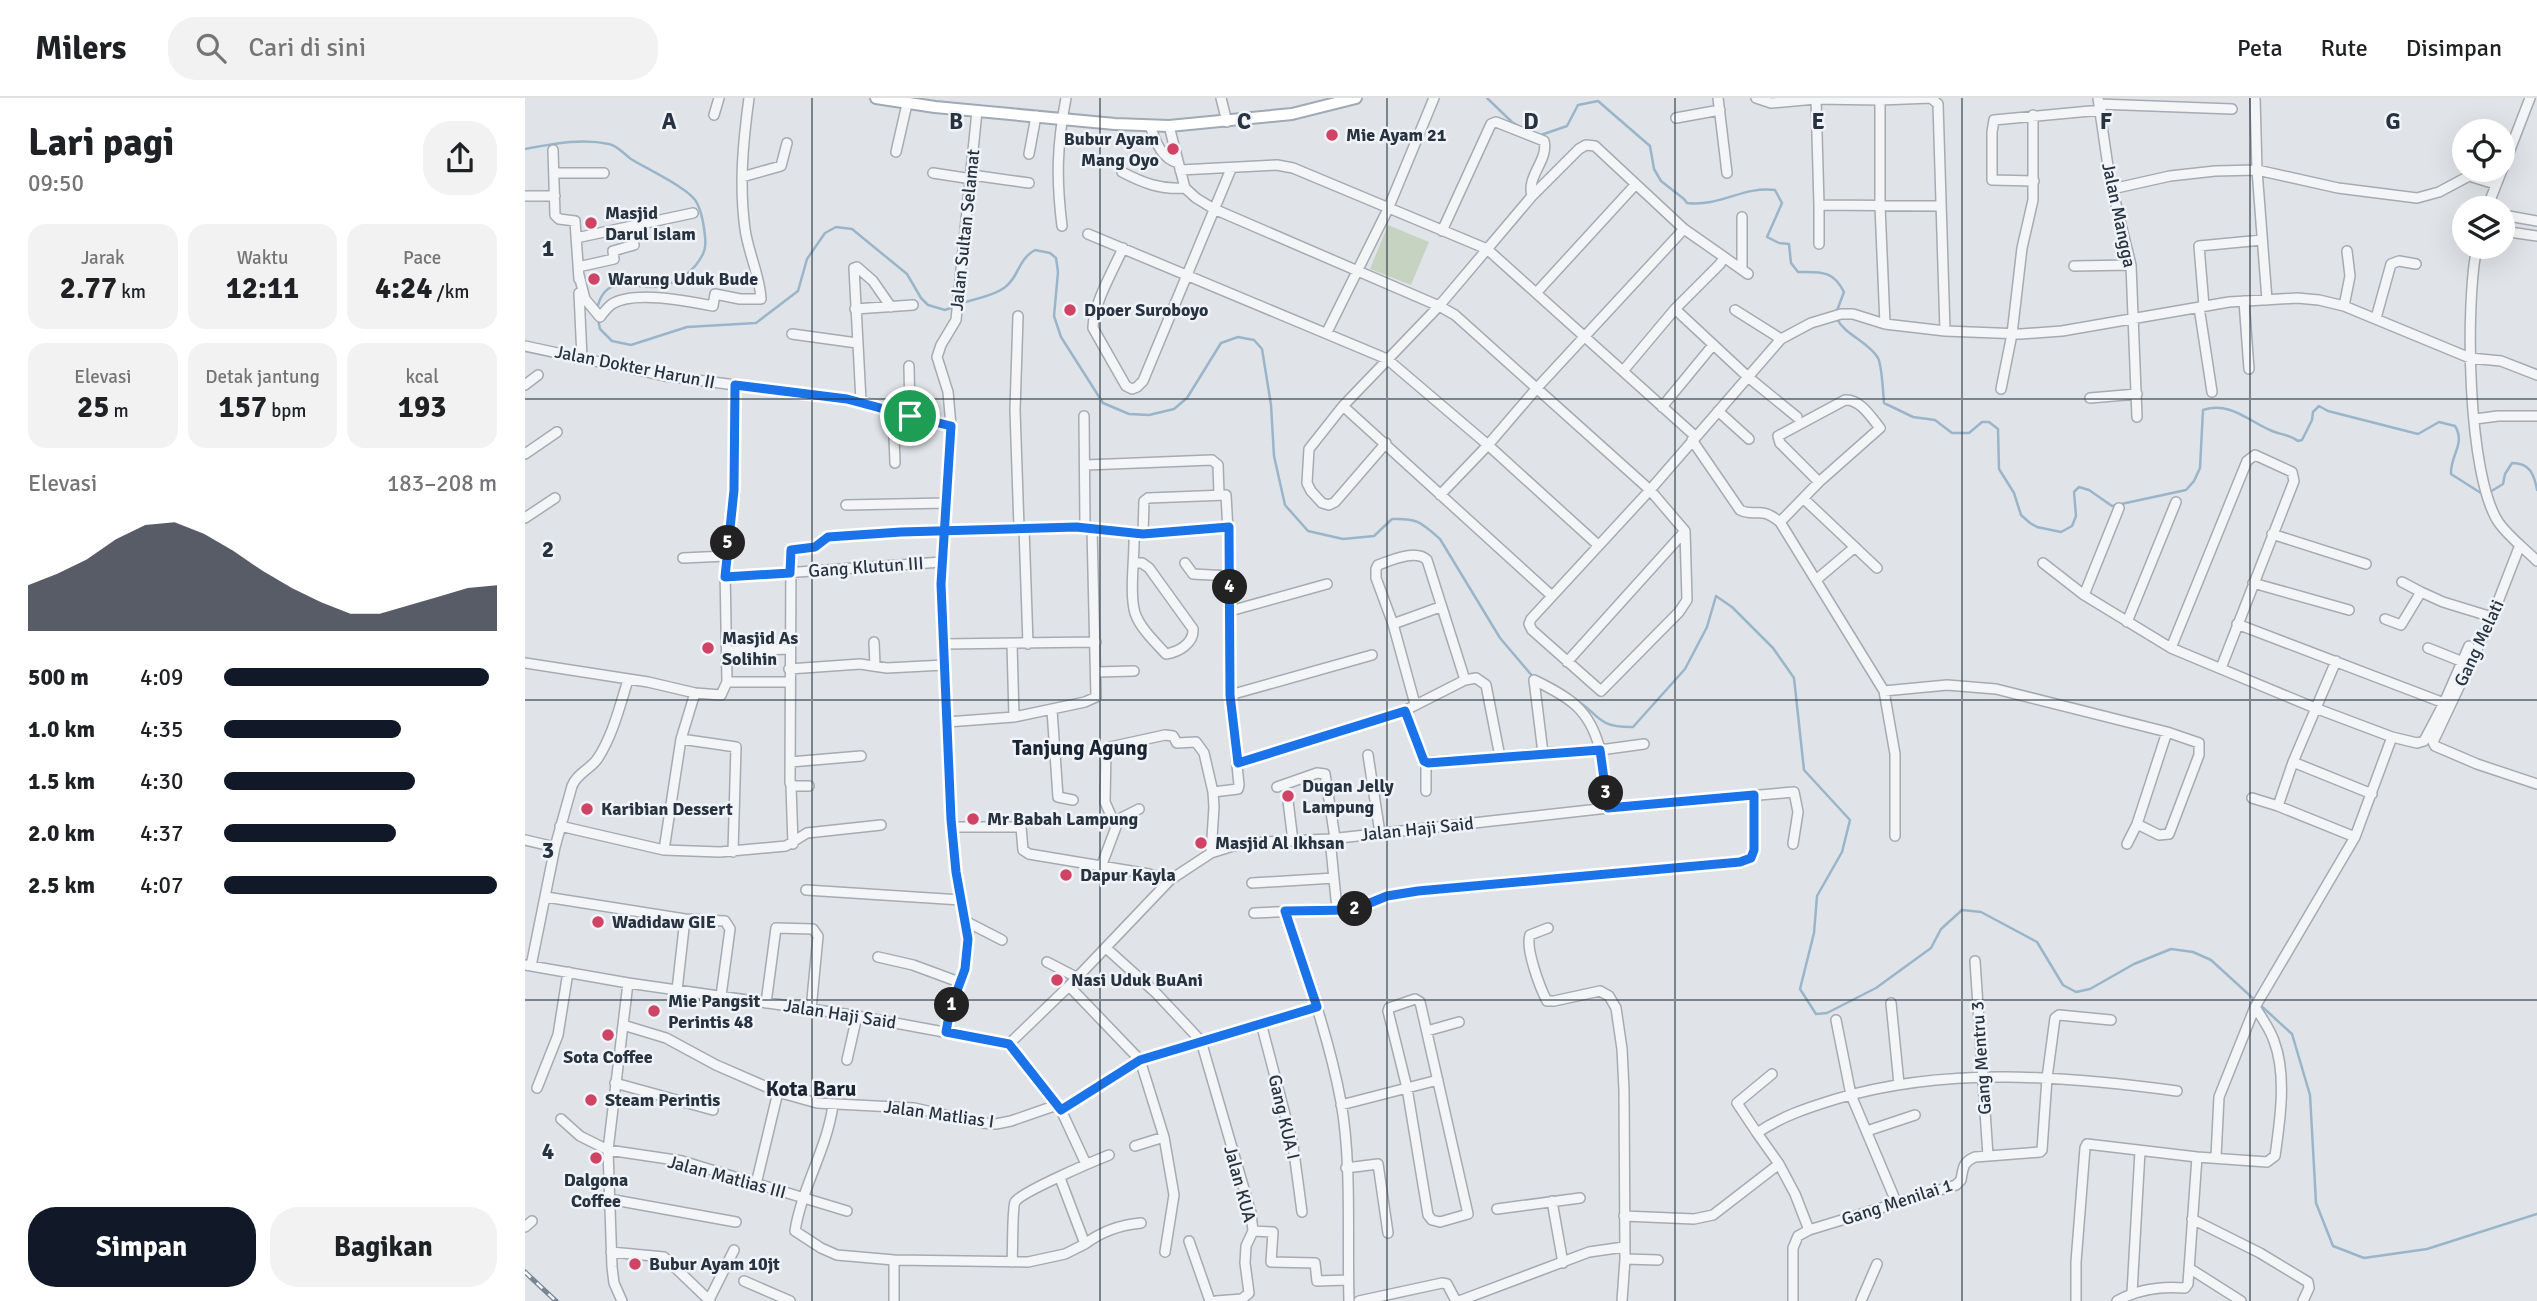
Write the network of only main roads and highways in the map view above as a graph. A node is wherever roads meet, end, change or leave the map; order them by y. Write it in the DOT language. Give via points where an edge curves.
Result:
graph roads {
  1 [pos="876,98"];
  2 [pos="1353,98"];
  3 [pos="893,99"];
  4 [pos="935,103"];
  1 -- 3 [label="main road"];
  2 -- 4 [label="main road" via="1292,114 1170,127 977,111"];
  3 -- 4 [label="main road" via="907,104"];
}
